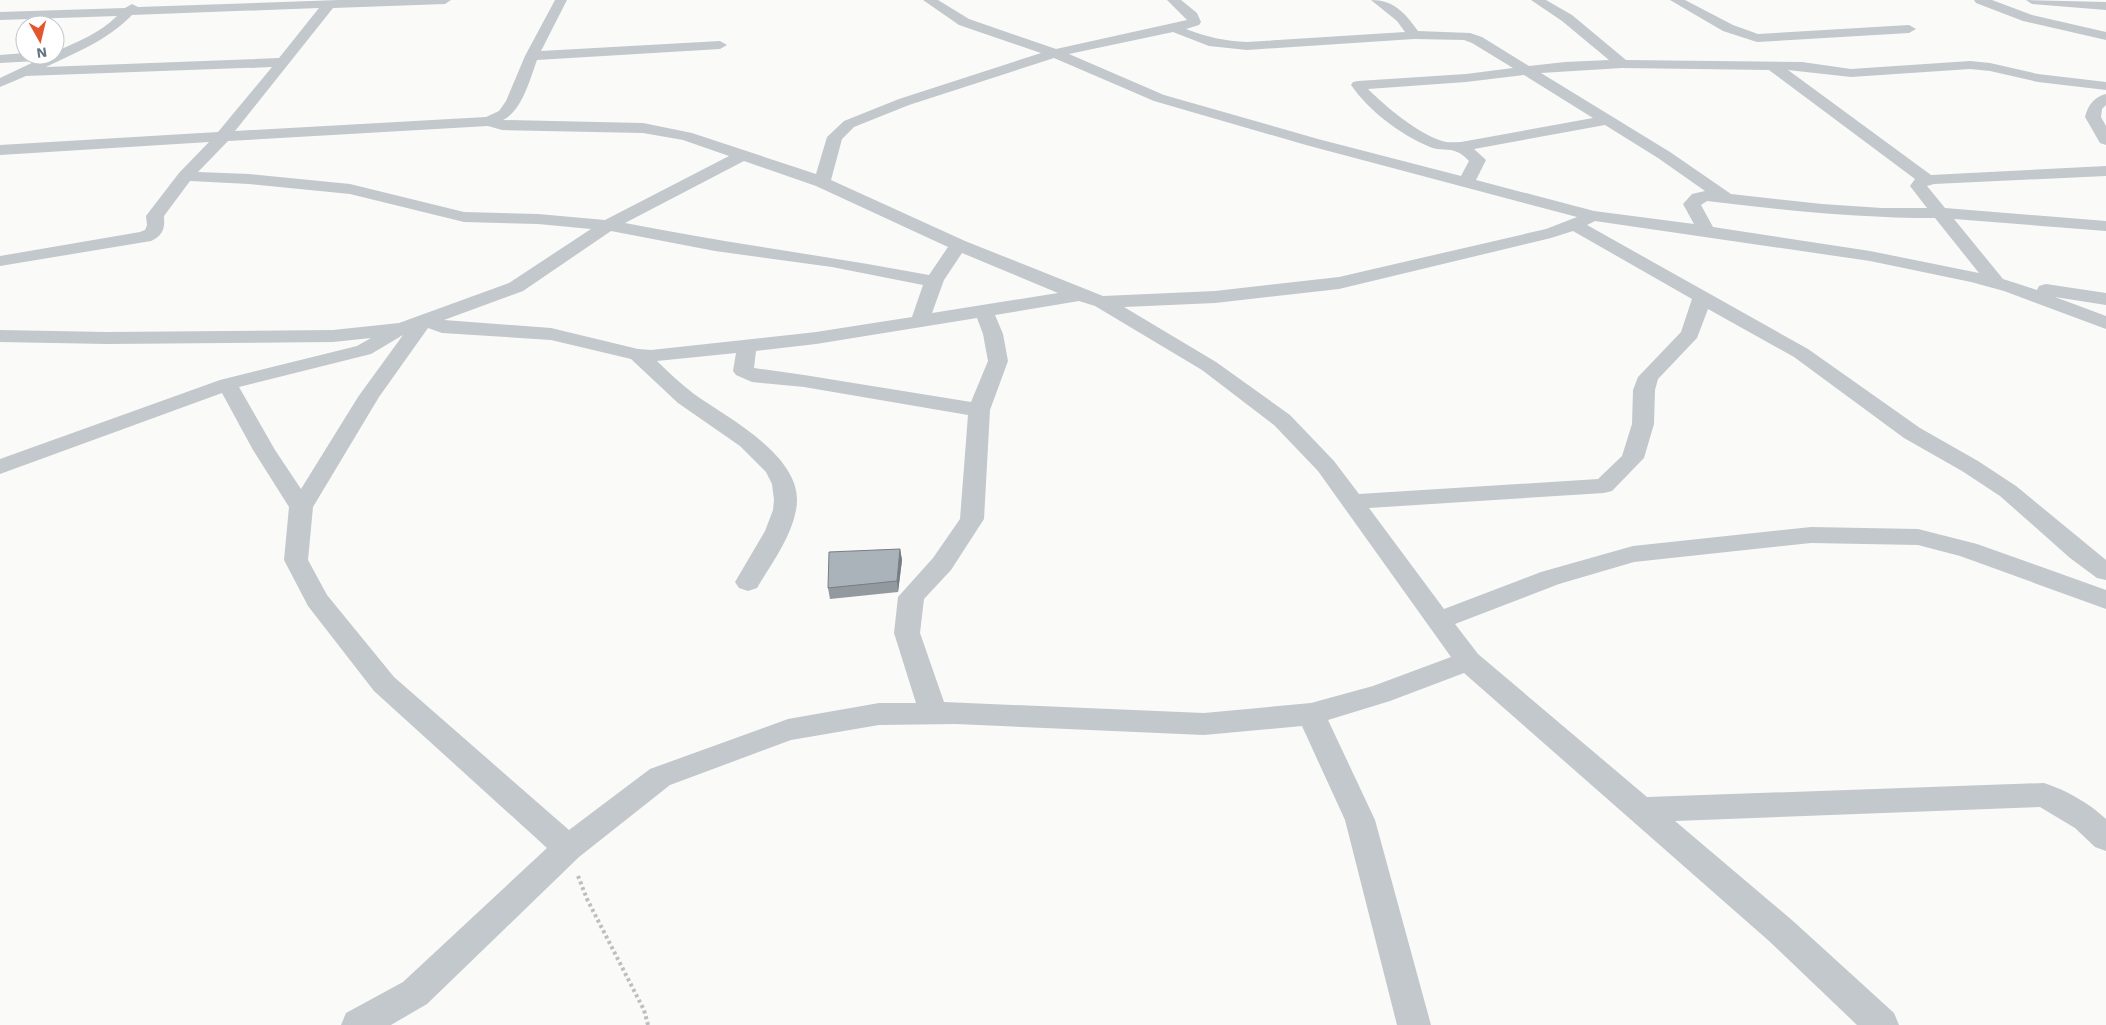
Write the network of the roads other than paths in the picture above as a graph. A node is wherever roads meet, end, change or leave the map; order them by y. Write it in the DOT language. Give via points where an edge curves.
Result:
graph roads {
  1 [pos="144,0"];
  2 [pos="445,0"];
  3 [pos="561,0"];
  4 [pos="929,0"];
  5 [pos="1173,0"];
  6 [pos="1377,0"];
  7 [pos="1537,0"];
  8 [pos="1676,0"];
  9 [pos="1980,0"];
  10 [pos="2032,0"];
  11 [pos="355,2"];
  12 [pos="328,6"];
  13 [pos="2106,6"];
  14 [pos="126,12"];
  15 [pos="0,16"];
  16 [pos="1174,28"];
  17 [pos="1728,28"];
  18 [pos="1909,29"];
  19 [pos="1414,35"];
  20 [pos="1787,36"];
  21 [pos="2106,36"];
  22 [pos="720,45"];
  23 [pos="65,52"];
  24 [pos="1055,53"];
  25 [pos="532,56"];
  26 [pos="15,58"];
  27 [pos="0,59"];
  28 [pos="282,62"];
  29 [pos="1622,64"];
  30 [pos="39,65"];
  31 [pos="1708,65"];
  32 [pos="1773,66"];
  33 [pos="1834,69"];
  34 [pos="1524,70"];
  35 [pos="25,72"];
  36 [pos="0,83"];
  37 [pos="2106,86"];
  38 [pos="2106,98"];
  39 [pos="1608,120"];
  40 [pos="489,121"];
  41 [pos="222,138"];
  42 [pos="2106,140"];
  43 [pos="1461,147"];
  44 [pos="0,150"];
  45 [pos="743,155"];
  46 [pos="2106,171"];
  47 [pos="185,176"];
  48 [pos="1927,180"];
  49 [pos="822,182"];
  50 [pos="1466,183"];
  51 [pos="1726,198"];
  52 [pos="1940,213"];
  53 [pos="1583,221"];
  54 [pos="608,225"];
  55 [pos="2106,226"];
  56 [pos="1706,231"];
  57 [pos="959,245"];
  58 [pos="0,261"];
  59 [pos="932,281"];
  60 [pos="2003,285"];
  61 [pos="1702,298"];
  62 [pos="1091,299"];
  63 [pos="2106,300"];
  64 [pos="984,311"];
  65 [pos="921,321"];
  66 [pos="417,324"];
  67 [pos="2106,324"];
  68 [pos="0,336"];
  69 [pos="747,346"];
  70 [pos="638,355"];
  71 [pos="227,384"];
  72 [pos="979,410"];
  73 [pos="0,467"];
  74 [pos="1351,502"];
  75 [pos="301,506"];
  76 [pos="2106,572"];
  77 [pos="748,582"];
  78 [pos="2106,600"];
  79 [pos="1440,620"];
  80 [pos="1468,660"];
  81 [pos="933,713"];
  82 [pos="1311,714"];
  83 [pos="1641,810"];
  84 [pos="2106,838"];
  85 [pos="568,848"];
  86 [pos="358,1025"];
  87 [pos="1414,1025"];
  88 [pos="1882,1025"];
  1 -- 14 [label="street"];
  2 -- 11 [label="street"];
  3 -- 25 [label="street"];
  4 -- 24 [label="street" via="964,22"];
  5 -- 16 [label="street" via="1192,16 1194,22"];
  6 -- 19 [label="street" via="1402,18"];
  7 -- 29 [label="street" via="1567,18"];
  8 -- 17 [label="street"];
  9 -- 21 [label="street" via="2028,18"];
  10 -- 13 [label="street"];
  11 -- 12 [label="street"];
  12 -- 14 [label="street"];
  12 -- 28 [label="street"];
  14 -- 15 [label="street"];
  14 -- 23 [label="street" via="113,27"];
  16 -- 19 [label="street" via="1202,41 1247,46"];
  16 -- 24 [label="street"];
  17 -- 20 [label="street" via="1757,38"];
  17 -- 31 [label="street"];
  18 -- 20 [label="street"];
  19 -- 34 [label="street" via="1465,36"];
  20 -- 33 [label="street"];
  22 -- 25 [label="street"];
  24 -- 49 [label="street" via="904,102 849,124 835,137"];
  24 -- 50 [label="street" via="1159,98"];
  25 -- 40 [label="street" via="513,101 504,114"];
  26 -- 27 [label="street"];
  28 -- 35 [label="street"];
  28 -- 41 [label="street"];
  29 -- 31 [label="street"];
  29 -- 34 [label="street"];
  30 -- 35 [label="street"];
  31 -- 32 [label="street"];
  32 -- 33 [label="street"];
  32 -- 48 [label="street"];
  33 -- 37 [label="street" via="1851,73 1970,65"];
  34 -- 39 [label="street"];
  34 -- 43 [label="street" via="1466,78 1358,85 1364,95 1384,111 1426,138 1439,145"];
  35 -- 36 [label="street"];
  38 -- 42 [label="street" via="2095,107 2093,117"];
  39 -- 43 [label="street"];
  39 -- 51 [label="street"];
  40 -- 41 [label="street"];
  40 -- 45 [label="street" via="643,128 686,136"];
  41 -- 44 [label="street"];
  41 -- 47 [label="street"];
  43 -- 50 [label="street" via="1478,160"];
  45 -- 49 [label="street"];
  45 -- 54 [label="street"];
  46 -- 48 [label="street"];
  47 -- 54 [label="street" via="350,189 464,217"];
  47 -- 58 [label="street" via="156,216 153,232 145,237"];
  48 -- 52 [label="street" via="1918,182 1918,186"];
  49 -- 57 [label="street"];
  50 -- 53 [label="street"];
  51 -- 52 [label="street" via="1822,209"];
  51 -- 56 [label="street" via="1707,196 1692,204"];
  52 -- 55 [label="street"];
  52 -- 60 [label="street"];
  53 -- 56 [label="street"];
  53 -- 61 [label="street"];
  53 -- 62 [label="street" via="1523,240 1339,283 1215,297"];
  54 -- 59 [label="street" via="714,246 832,262"];
  54 -- 66 [label="street" via="516,287"];
  56 -- 60 [label="street" via="1870,256"];
  57 -- 59 [label="street"];
  57 -- 62 [label="street"];
  59 -- 65 [label="street"];
  60 -- 63 [label="street"];
  60 -- 67 [label="street"];
  61 -- 74 [label="street" via="1690,334 1648,377 1644,390 1644,424 1633,458 1604,486"];
  61 -- 76 [label="street" via="1801,353 1912,433 2008,491"];
  62 -- 64 [label="street"];
  62 -- 74 [label="street" via="1209,366 1282,420 1326,466"];
  64 -- 65 [label="street"];
  64 -- 72 [label="street" via="998,361"];
  65 -- 69 [label="street"];
  66 -- 68 [label="street" via="333,336"];
  66 -- 70 [label="street" via="551,334"];
  66 -- 71 [label="street" via="364,350"];
  66 -- 75 [label="street"];
  69 -- 70 [label="street"];
  69 -- 72 [label="street" via="743,372 752,376 804,381"];
  70 -- 77 [label="street" via="686,398 743,437 779,472 787,499 781,526"];
  71 -- 73 [label="street"];
  71 -- 75 [label="street" via="264,450"];
  72 -- 81 [label="street" via="972,519 942,564 911,597 907,633"];
  74 -- 79 [label="street"];
  75 -- 85 [label="street" via="296,560 317,600 384,684"];
  78 -- 79 [label="street" via="1968,550 1918,537 1811,535 1633,554 1550,578"];
  79 -- 80 [label="street"];
  80 -- 82 [label="street" via="1380,694"];
  80 -- 83 [label="street"];
  81 -- 82 [label="street" via="1204,724"];
  81 -- 85 [label="street" via="879,714 788,730 660,777"];
  82 -- 87 [label="street" via="1360,820"];
  83 -- 84 [label="street" via="2044,795 2086,818"];
  83 -- 88 [label="street" via="1781,931"];
  85 -- 86 [label="street" via="415,993"];
}
